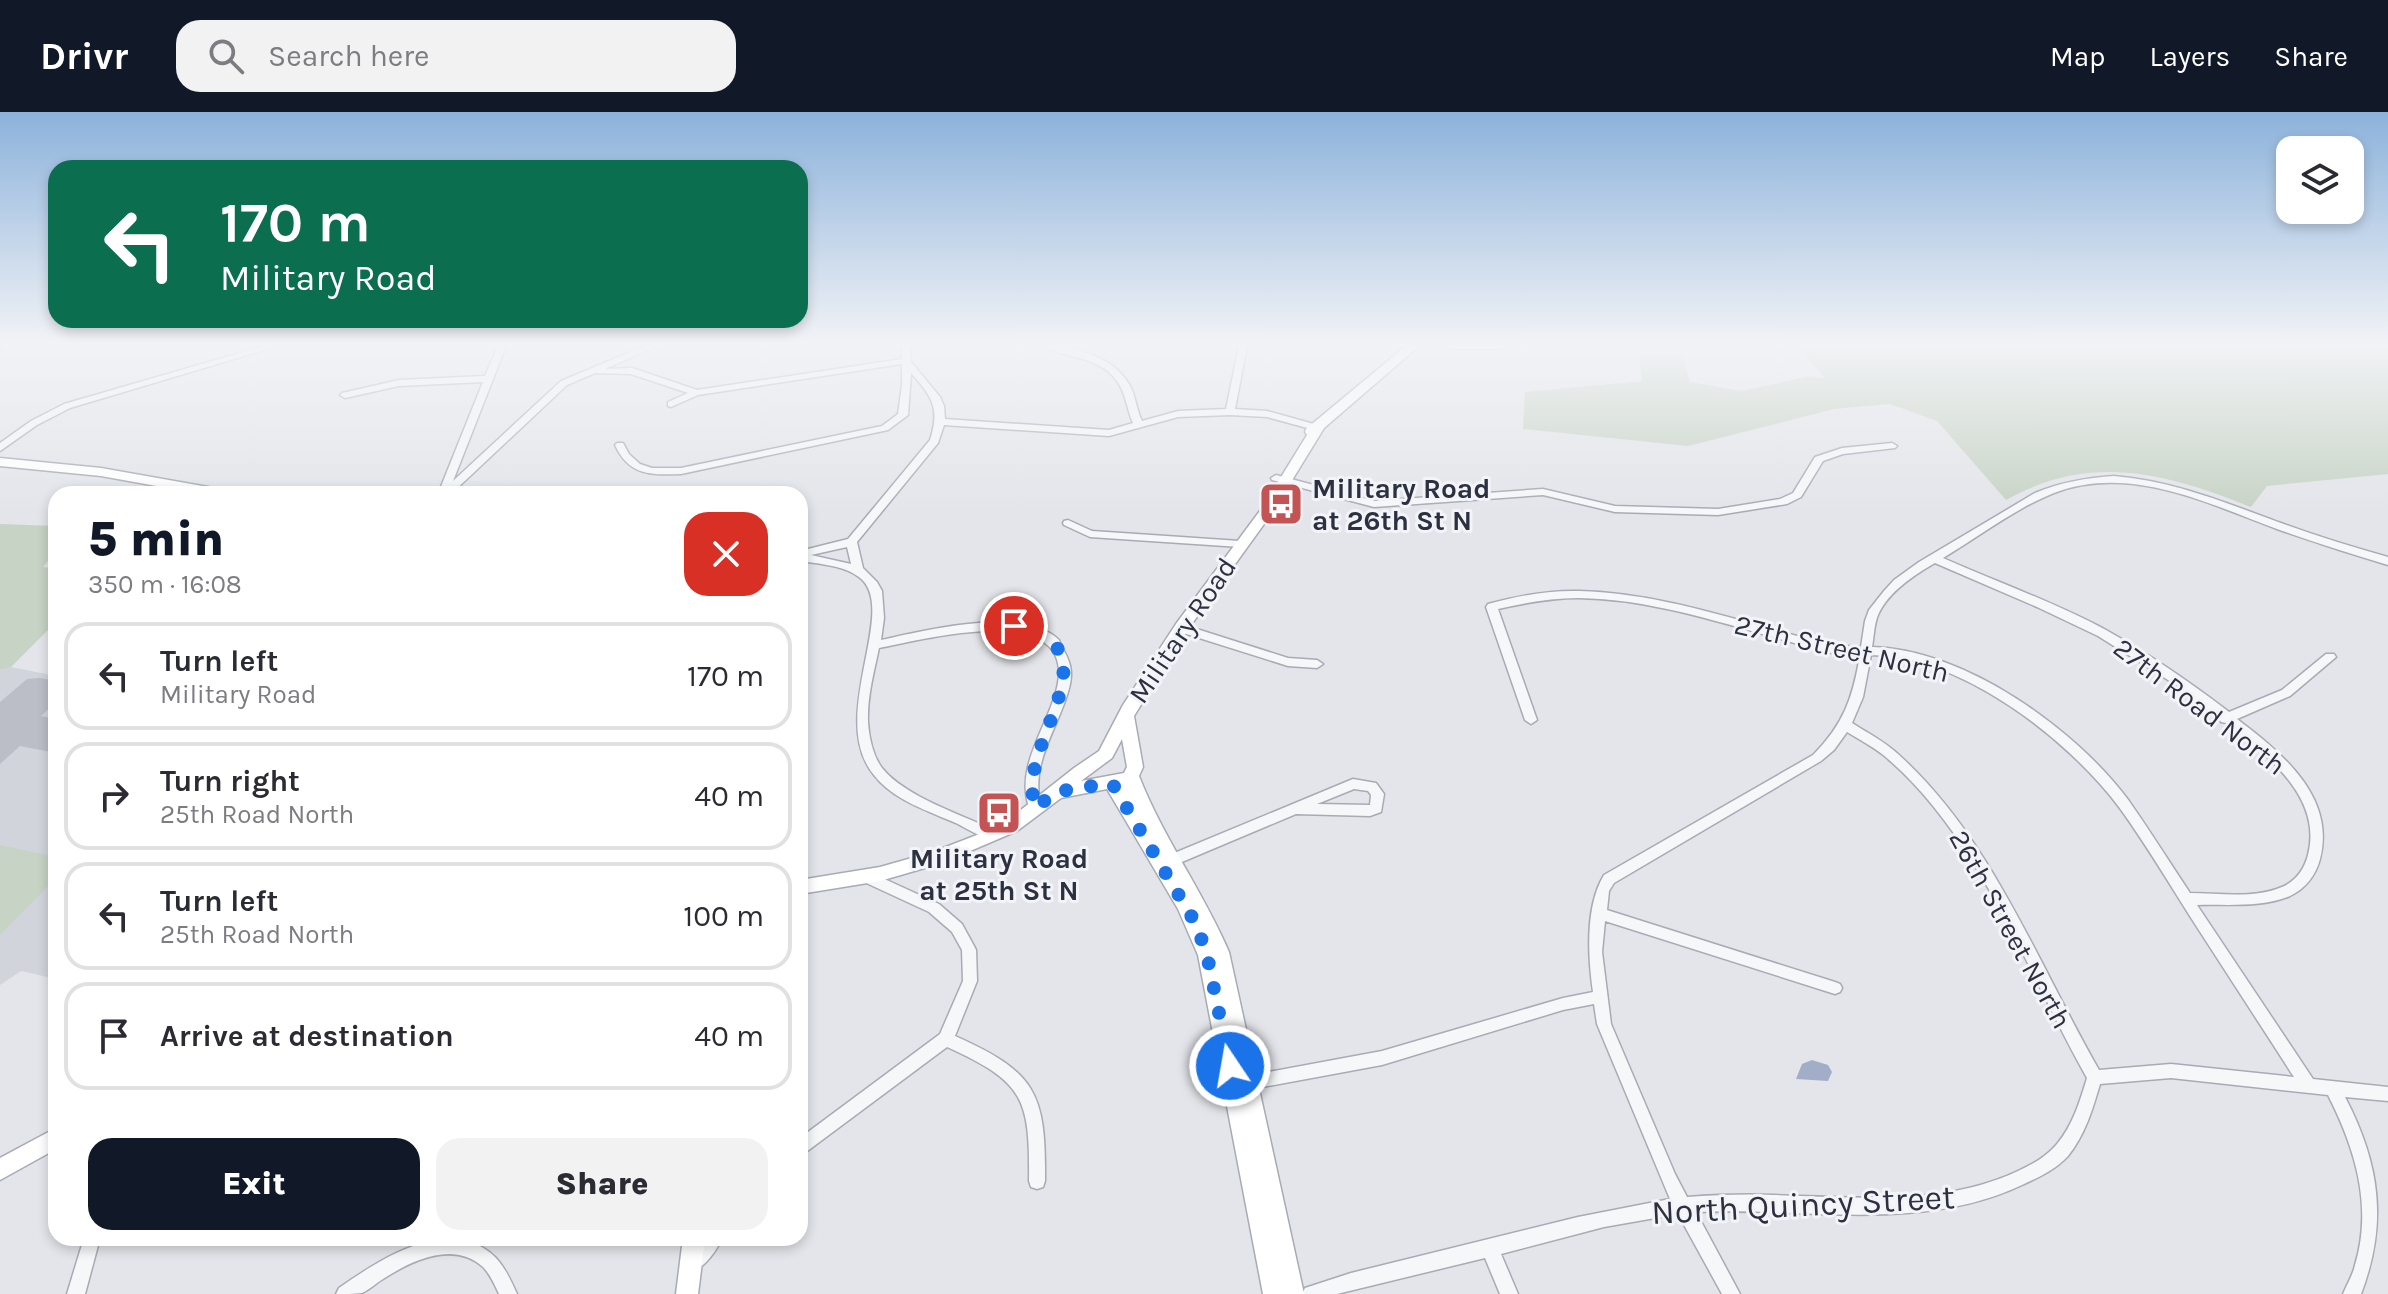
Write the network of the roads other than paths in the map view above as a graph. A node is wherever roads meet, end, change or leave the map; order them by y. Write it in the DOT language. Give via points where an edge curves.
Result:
graph roads {
  1 [pos="84,401"];
  2 [pos="479,401"];
  3 [pos="544,401"];
  4 [pos="677,401"];
  5 [pos="905,401"];
  6 [pos="937,401"];
  7 [pos="1129,401"];
  8 [pos="1232,401"];
  9 [pos="1349,401"];
  10 [pos="671,404"];
  11 [pos="1230,412"];
  12 [pos="942,422"];
  13 [pos="1139,425"];
  14 [pos="1318,428"];
  15 [pos="620,445"];
  16 [pos="1892,446"];
  17 [pos="0,448"];
  18 [pos="0,462"];
  19 [pos="1281,479"];
  20 [pos="172,486"];
  21 [pos="447,486"];
  22 [pos="453,486"];
  23 [pos="1068,523"];
  24 [pos="852,542"];
  25 [pos="1240,544"];
  26 [pos="808,554"];
  27 [pos="808,558"];
  28 [pos="1936,559"];
  29 [pos="2388,561"];
  30 [pos="861,573"];
  31 [pos="1181,628"];
  32 [pos="875,645"];
  33 [pos="1867,651"];
  34 [pos="2330,657"];
  35 [pos="1317,664"];
  36 [pos="1126,717"];
  37 [pos="2225,719"];
  38 [pos="1531,720"];
  39 [pos="1848,726"];
  40 [pos="1105,755"];
  41 [pos="1121,775"];
  42 [pos="1055,792"];
  43 [pos="1036,808"];
  44 [pos="1297,809"];
  45 [pos="991,835"];
  46 [pos="1167,862"];
  47 [pos="867,877"];
  48 [pos="808,886"];
  49 [pos="2189,899"];
  50 [pos="1599,913"];
  51 [pos="1835,988"];
  52 [pos="1599,997"];
  53 [pos="946,1039"];
  54 [pos="2095,1077"];
  55 [pos="1242,1084"];
  56 [pos="2309,1086"];
  57 [pos="2333,1089"];
  58 [pos="2388,1094"];
  59 [pos="808,1141"];
  60 [pos="48,1143"];
  61 [pos="0,1170"];
  62 [pos="1037,1181"];
  63 [pos="1681,1206"];
  64 [pos="90,1246"];
  65 [pos="442,1246"];
  66 [pos="456,1246"];
  67 [pos="692,1246"];
  68 [pos="707,1246"];
  69 [pos="1490,1249"];
  70 [pos="688,1268"];
  71 [pos="76,1294"];
  72 [pos="345,1294"];
  73 [pos="508,1294"];
  74 [pos="687,1294"];
  75 [pos="1274,1294"];
  76 [pos="1293,1294"];
  77 [pos="1311,1294"];
  78 [pos="1509,1294"];
  79 [pos="1731,1294"];
  80 [pos="2352,1294"];
  1 -- 17 [label="street" via="34,423"];
  2 -- 21 [label="street"];
  3 -- 22 [label="street"];
  4 -- 10 [label="street"];
  5 -- 15 [label="street" via="903,415 885,428 697,468 643,470 625,460"];
  6 -- 12 [label="street"];
  7 -- 13 [label="street"];
  8 -- 11 [label="street"];
  9 -- 14 [label="main road, Military Road"];
  11 -- 13 [label="street" via="1178,414"];
  11 -- 14 [label="street" via="1267,414"];
  12 -- 13 [label="street" via="1096,433"];
  12 -- 24 [label="street" via="922,461"];
  14 -- 19 [label="main road, Military Road"];
  16 -- 19 [label="street" via="1819,459 1797,495 1718,512 1615,509 1543,492 1374,504"];
  18 -- 20 [label="main road" via="101,472"];
  19 -- 25 [label="main road, Military Road"];
  23 -- 25 [label="street" via="1099,536"];
  24 -- 26 [label="street"];
  24 -- 30 [label="street"];
  25 -- 31 [label="main road, Military Road"];
  27 -- 30 [label="street"];
  28 -- 29 [label="street" via="2036,497 2061,486 2105,479 2147,481 2204,496"];
  28 -- 33 [label="street" via="1907,576 1880,602 1870,622"];
  28 -- 37 [label="street, 27th Road North" via="2105,635"];
  30 -- 32 [label="street" via="877,595"];
  31 -- 35 [label="street" via="1288,662"];
  31 -- 36 [label="main road, Military Road"];
  32 -- 43 [label="street" via="999,625 1025,628 1051,640 1065,673 1032,772 1029,793"];
  32 -- 45 [label="street" via="861,717 862,736 879,772 907,798"];
  33 -- 38 [label="street, 27th Street North" via="1835,650 1626,598 1517,599 1492,607"];
  33 -- 39 [label="street"];
  33 -- 49 [label="street, 27th Street North" via="1949,670 1995,691 2044,725 2123,803"];
  34 -- 37 [label="street" via="2286,693"];
  36 -- 40 [label="main road, Military Road"];
  36 -- 41 [label="main road, Military Road"];
  37 -- 49 [label="street, 27th Road North" via="2277,760 2304,790 2317,819 2315,861 2304,882 2286,893"];
  39 -- 50 [label="street" via="1817,758 1614,875 1602,890"];
  39 -- 54 [label="street, 26th Street North" via="1897,759 1939,803 1977,856 2052,1005"];
  40 -- 41 [label="main road" via="1103,770"];
  40 -- 41 [label="main road" via="1121,751"];
  40 -- 42 [label="main road, Military Road"];
  41 -- 42 [label="main road, Military Road"];
  41 -- 46 [label="main road"];
  42 -- 43 [label="main road, Military Road"];
  43 -- 45 [label="main road, Military Road"];
  44 -- 44 [label="street" via="1370,811 1379,801 1372,786 1358,783"];
  44 -- 46 [label="street"];
  45 -- 47 [label="main road, Military Road"];
  46 -- 55 [label="main road" via="1213,953"];
  47 -- 48 [label="main road, Military Road"];
  47 -- 53 [label="street" via="934,908 957,928 969,950 970,981"];
  49 -- 56 [label="street, 27th Street North"];
  50 -- 51 [label="street"];
  50 -- 52 [label="street"];
  52 -- 55 [label="street" via="1382,1058"];
  52 -- 63 [label="street" via="1626,1082"];
  53 -- 59 [label="street"];
  53 -- 62 [label="street" via="995,1060 1025,1093 1039,1129"];
  54 -- 56 [label="street" via="2171,1071"];
  54 -- 63 [label="street, North Quincy Street" via="2071,1142 2041,1168 1999,1186 1919,1204"];
  55 -- 75 [label="main road"];
  55 -- 76 [label="main road"];
  56 -- 57 [label="street"];
  57 -- 58 [label="street"];
  57 -- 80 [label="street" via="2368,1164 2373,1207 2369,1253"];
  60 -- 61 [label="main road"];
  63 -- 69 [label="street, North Quincy Street"];
  63 -- 79 [label="street"];
  64 -- 71 [label="street"];
  65 -- 72 [label="street" via="407,1258"];
  66 -- 73 [label="street" via="489,1261"];
  67 -- 70 [label="main road"];
  68 -- 70 [label="street"];
  69 -- 77 [label="street, North Quincy Street"];
  69 -- 78 [label="street"];
  70 -- 74 [label="main road"];
}
